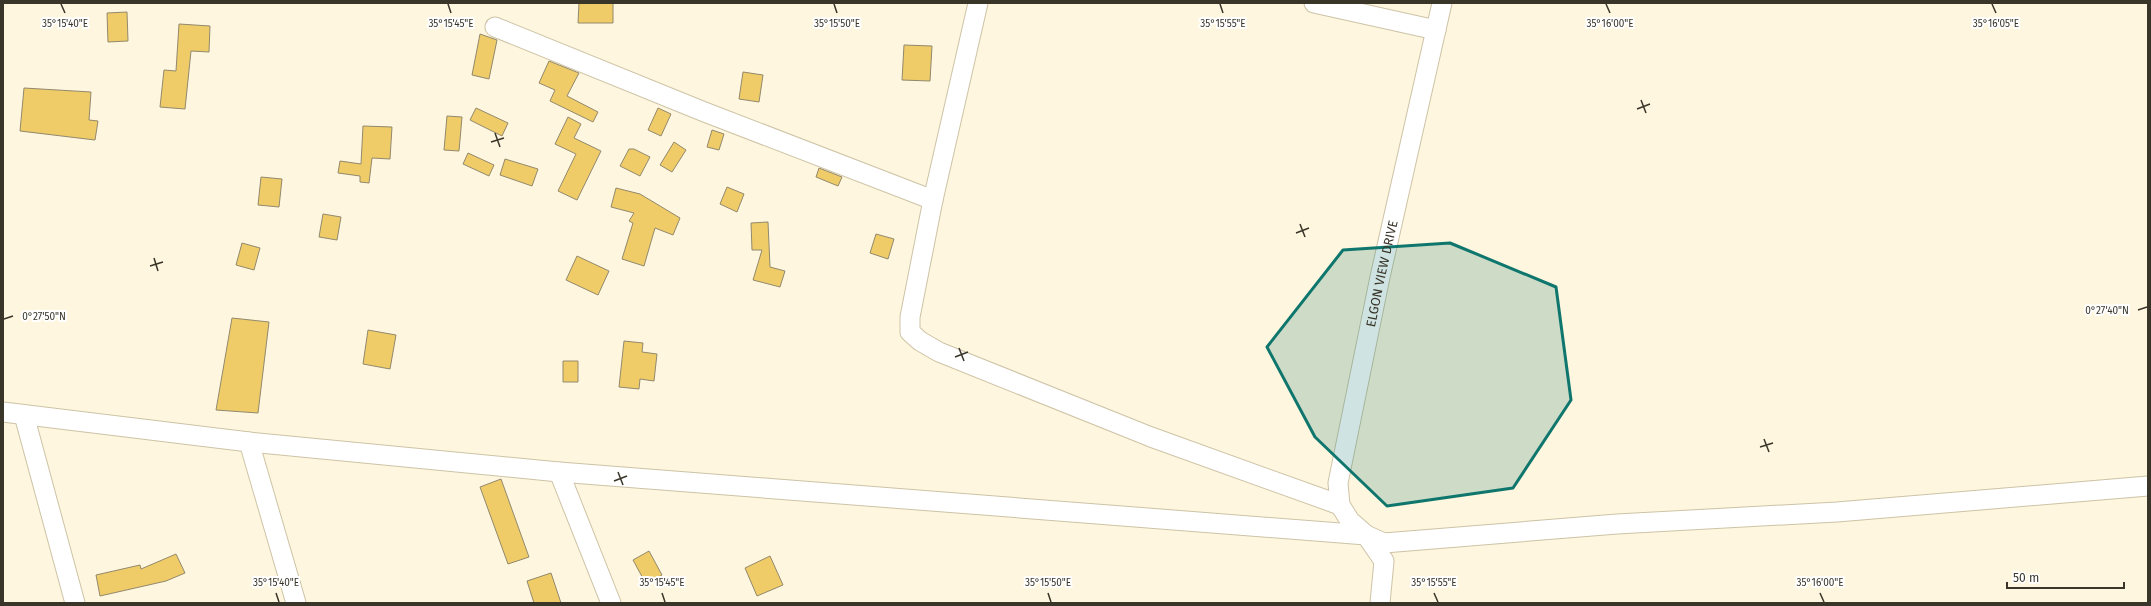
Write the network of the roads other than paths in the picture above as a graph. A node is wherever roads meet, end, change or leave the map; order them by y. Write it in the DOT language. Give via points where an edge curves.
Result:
graph roads {
  1 [pos="978,3"];
  2 [pos="1314,3"];
  3 [pos="1442,3"];
  4 [pos="495,27"];
  5 [pos="1436,30"];
  6 [pos="933,200"];
  7 [pos="3,412"];
  8 [pos="24,415"];
  9 [pos="249,442"];
  10 [pos="559,472"];
  11 [pos="2148,486"];
  12 [pos="1340,505"];
  13 [pos="1366,536"];
  14 [pos="75,603"];
  15 [pos="296,603"];
  16 [pos="611,603"];
  17 [pos="1380,603"];
  1 -- 6 [label="street"];
  2 -- 5 [label="street"];
  3 -- 5 [label="street, ELGON VIEW DRIVE"];
  4 -- 6 [label="street" via="702,111"];
  5 -- 12 [label="street, ELGON VIEW DRIVE" via="1380,277 1339,476"];
  6 -- 12 [label="street" via="910,317 910,332 920,341 939,352 1151,437"];
  7 -- 8 [label="street"];
  8 -- 9 [label="street"];
  8 -- 14 [label="street"];
  9 -- 10 [label="street"];
  9 -- 15 [label="street"];
  10 -- 13 [label="street"];
  10 -- 16 [label="street"];
  11 -- 13 [label="street" via="1837,512 1617,524 1384,543"];
  12 -- 13 [label="street, ELGON VIEW DRIVE" via="1350,521"];
  13 -- 17 [label="street" via="1384,561"];
}
